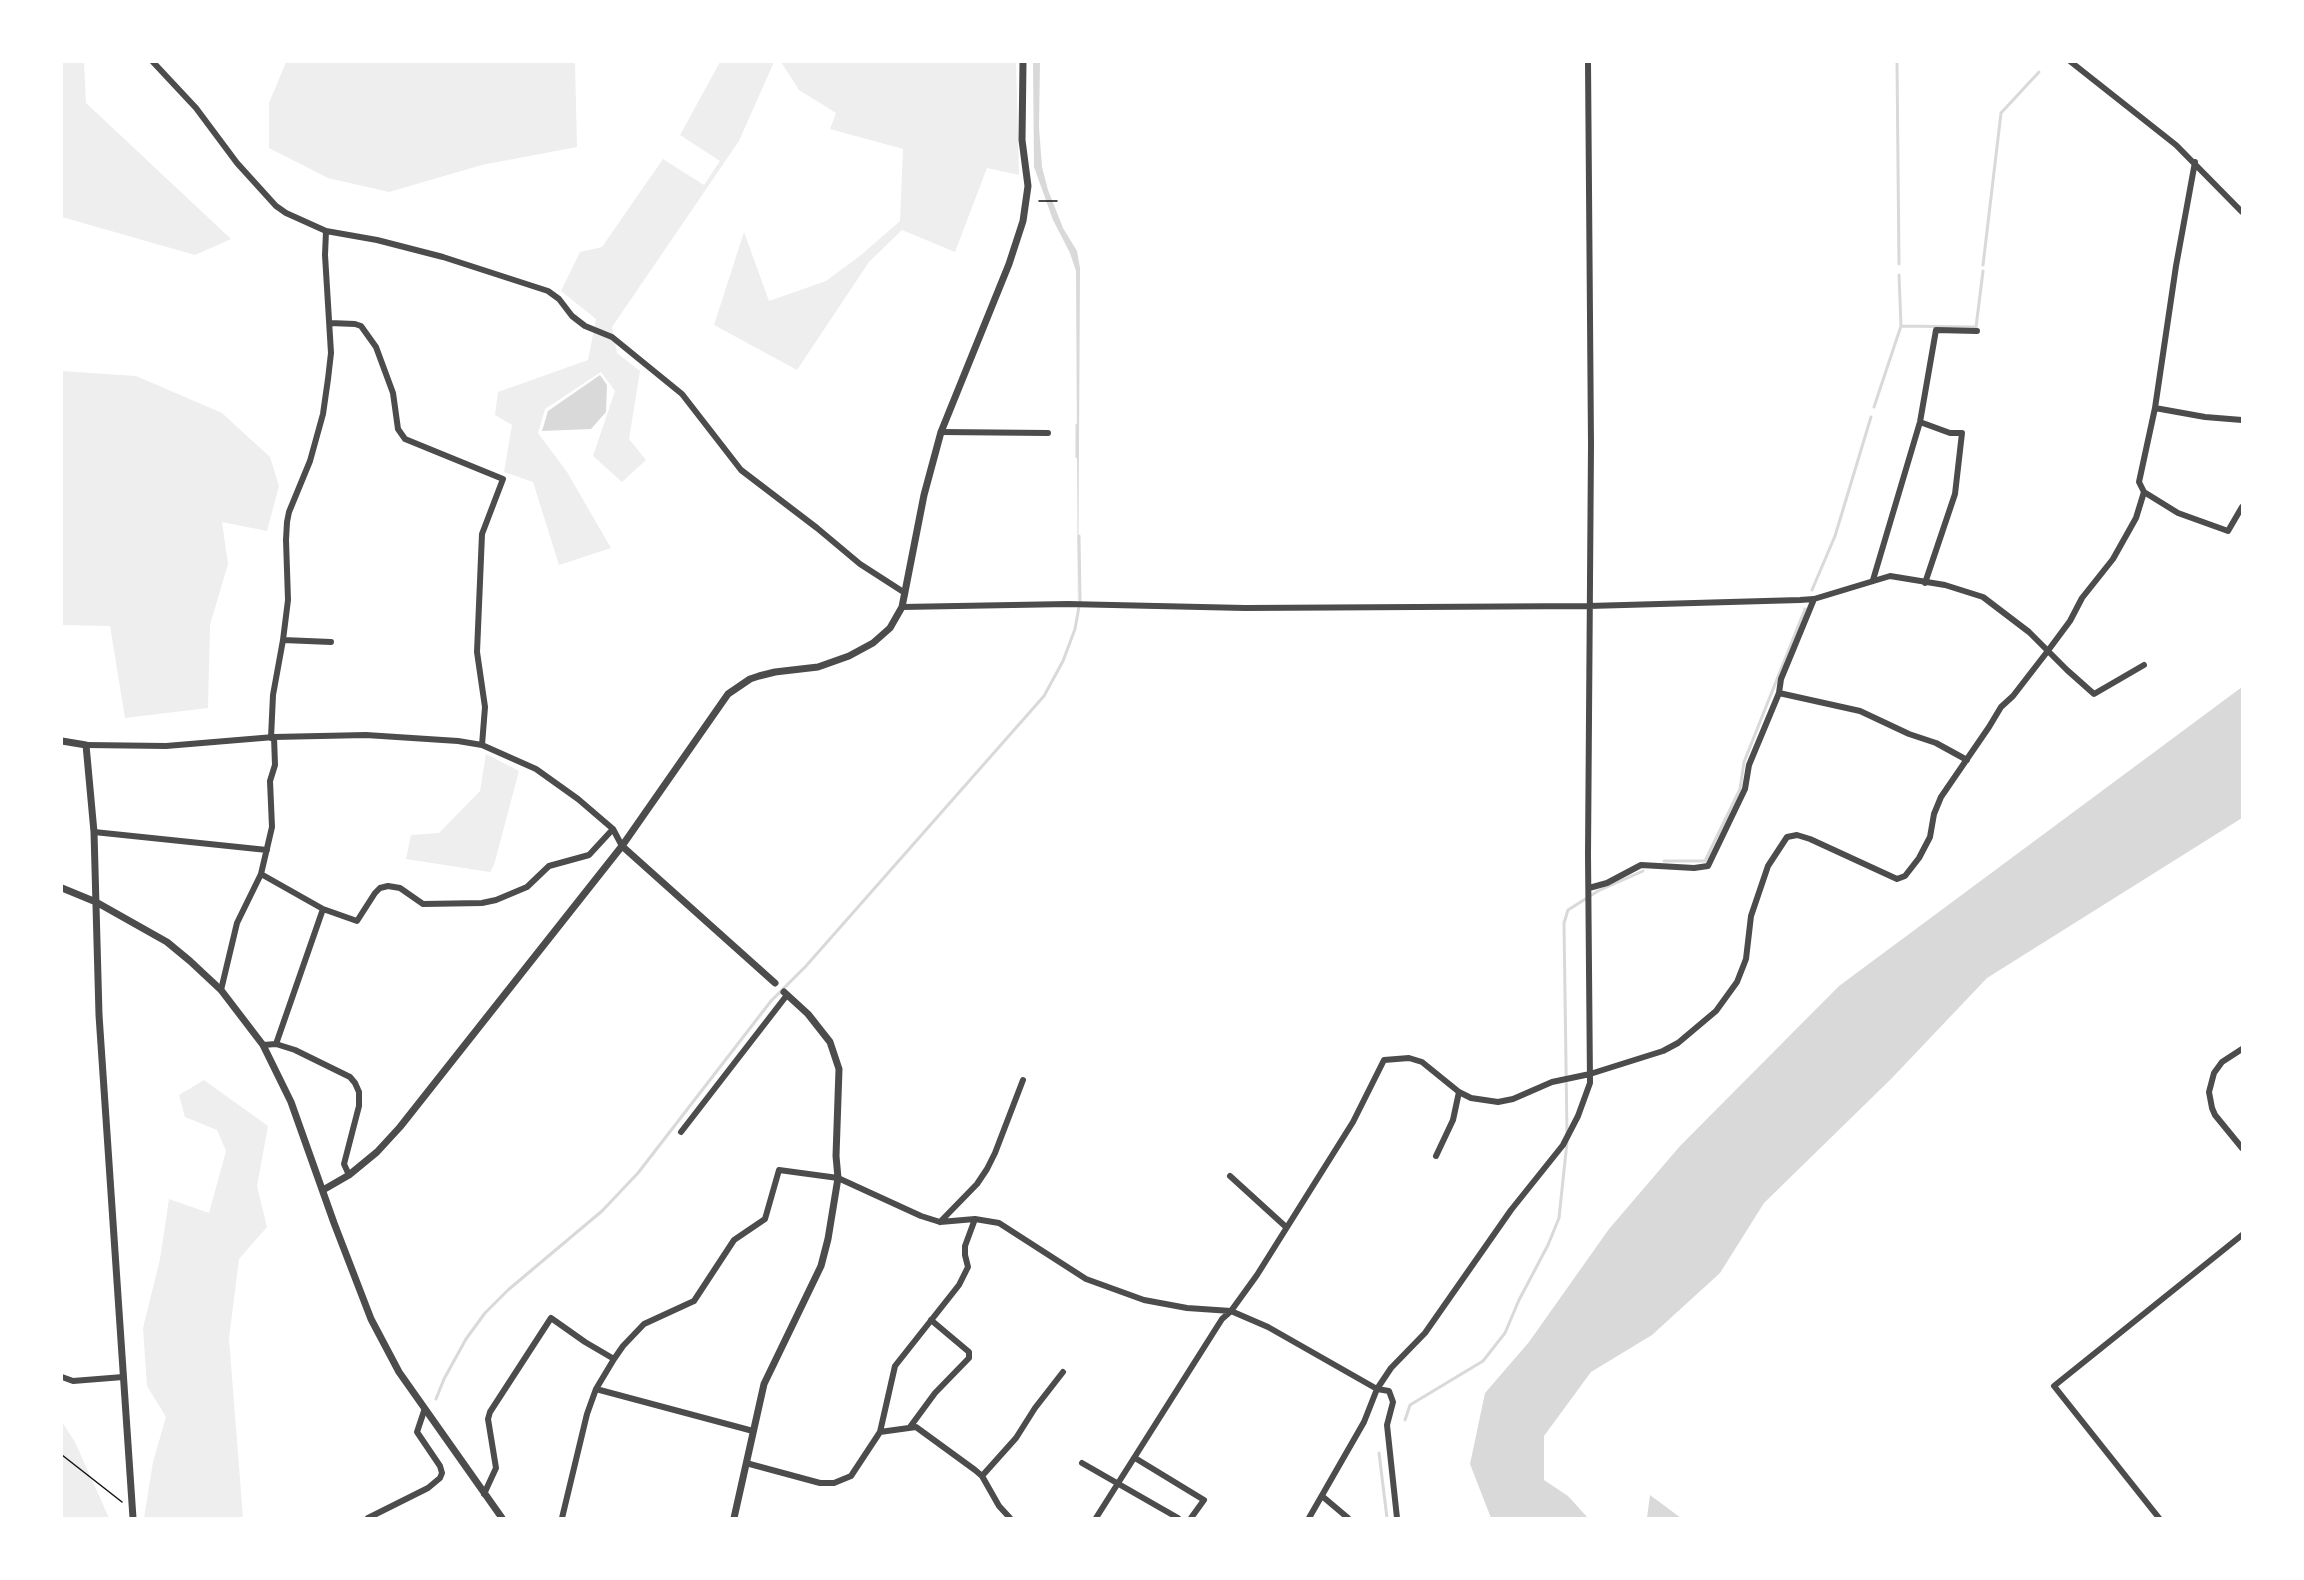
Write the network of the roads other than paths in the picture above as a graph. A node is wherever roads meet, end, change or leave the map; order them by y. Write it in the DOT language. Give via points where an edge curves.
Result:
graph roads {
  1 [pos="153,62"];
  2 [pos="1023,62"];
  3 [pos="1588,62"];
  4 [pos="2072,62"];
  5 [pos="2195,162"];
  6 [pos="2242,212"];
  7 [pos="326,231"];
  8 [pos="330,323"];
  9 [pos="1977,331"];
  10 [pos="2155,408"];
  11 [pos="2242,420"];
  12 [pos="1920,422"];
  13 [pos="941,432"];
  14 [pos="1048,434"];
  15 [pos="2144,492"];
  16 [pos="2242,507"];
  17 [pos="1873,580"];
  18 [pos="1925,583"];
  19 [pos="905,593"];
  20 [pos="1814,599"];
  21 [pos="1589,606"];
  22 [pos="902,607"];
  23 [pos="284,640"];
  24 [pos="331,642"];
  25 [pos="2047,652"];
  26 [pos="2144,665"];
  27 [pos="1779,693"];
  28 [pos="272,737"];
  29 [pos="62,741"];
  30 [pos="86,745"];
  31 [pos="482,745"];
  32 [pos="1967,760"];
  33 [pos="613,829"];
  34 [pos="94,832"];
  35 [pos="622,846"];
  36 [pos="267,850"];
  37 [pos="261,874"];
  38 [pos="62,888"];
  39 [pos="1589,888"];
  40 [pos="96,902"];
  41 [pos="323,909"];
  42 [pos="775,983"];
  43 [pos="221,990"];
  44 [pos="785,994"];
  45 [pos="276,1044"];
  46 [pos="263,1045"];
  47 [pos="2242,1048"];
  48 [pos="1590,1074"];
  49 [pos="1023,1080"];
  50 [pos="1459,1092"];
  51 [pos="681,1132"];
  52 [pos="2242,1148"];
  53 [pos="1436,1156"];
  54 [pos="349,1175"];
  55 [pos="1230,1176"];
  56 [pos="838,1178"];
  57 [pos="323,1190"];
  58 [pos="975,1219"];
  59 [pos="940,1222"];
  60 [pos="1286,1227"];
  61 [pos="2242,1235"];
  62 [pos="1232,1311"];
  63 [pos="931,1320"];
  64 [pos="614,1359"];
  65 [pos="1063,1372"];
  66 [pos="62,1377"];
  67 [pos="123,1377"];
  68 [pos="596,1389"];
  69 [pos="1377,1389"];
  70 [pos="424,1411"];
  71 [pos="910,1427"];
  72 [pos="753,1431"];
  73 [pos="880,1432"];
  74 [pos="1135,1458"];
  75 [pos="746,1463"];
  76 [pos="1082,1463"];
  77 [pos="982,1476"];
  78 [pos="1119,1484"];
  79 [pos="484,1494"];
  80 [pos="1322,1497"];
  81 [pos="133,1518"];
  82 [pos="368,1518"];
  83 [pos="502,1518"];
  84 [pos="562,1518"];
  85 [pos="734,1518"];
  86 [pos="1010,1518"];
  87 [pos="1096,1518"];
  88 [pos="1178,1518"];
  89 [pos="1191,1518"];
  90 [pos="1309,1518"];
  91 [pos="1348,1518"];
  92 [pos="1397,1518"];
  93 [pos="2159,1518"];
  1 -- 7 [label="street" via="276,206"];
  2 -- 13 [label="street" via="1022,140 1027,201 1009,264"];
  3 -- 21 [label="street"];
  4 -- 5 [label="street"];
  5 -- 6 [label="street"];
  5 -- 10 [label="street"];
  7 -- 8 [label="street"];
  7 -- 19 [label="street" via="443,256 548,291 585,326 612,337 682,394 741,470 860,564"];
  8 -- 23 [label="street" via="331,353 323,414 287,522"];
  8 -- 31 [label="street" via="361,326 376,347 393,393 398,429 405,440 503,479 483,534 477,652 485,707"];
  9 -- 12 [label="street" via="1935,330"];
  10 -- 11 [label="street"];
  10 -- 15 [label="street" via="2139,482"];
  12 -- 17 [label="street"];
  12 -- 18 [label="street" via="1962,434 1955,494"];
  13 -- 14 [label="street"];
  13 -- 19 [label="street"];
  15 -- 16 [label="street" via="2178,513 2228,531"];
  15 -- 25 [label="street" via="2136,518 2117,553"];
  17 -- 18 [label="street" via="1890,576"];
  17 -- 20 [label="street"];
  18 -- 25 [label="street" via="1983,597 2029,632"];
  19 -- 22 [label="street"];
  20 -- 21 [label="street"];
  20 -- 27 [label="street"];
  21 -- 22 [label="street"];
  21 -- 39 [label="street"];
  22 -- 35 [label="street" via="890,628 862,650 818,667 750,679 728,694"];
  23 -- 24 [label="street"];
  23 -- 28 [label="street" via="273,695"];
  25 -- 26 [label="street" via="2094,694"];
  25 -- 32 [label="street" via="2001,707"];
  27 -- 32 [label="street" via="1860,711"];
  27 -- 39 [label="street" via="1749,765 1746,789 1708,866 1641,865"];
  28 -- 30 [label="street" via="166,746"];
  28 -- 31 [label="street" via="366,735"];
  28 -- 36 [label="street" via="275,765 270,781 272,827"];
  29 -- 30 [label="street"];
  30 -- 34 [label="street"];
  31 -- 33 [label="street" via="536,769"];
  32 -- 48 [label="street" via="1941,797 1930,837 1905,876 1897,879 1810,839 1787,837 1768,866 1751,916 1741,973 1716,1011 1672,1047"];
  33 -- 35 [label="street"];
  33 -- 41 [label="street" via="589,855 549,866 527,887 496,900 423,903 394,886 380,888 357,921"];
  34 -- 36 [label="street"];
  34 -- 40 [label="street"];
  35 -- 42 [label="street"];
  35 -- 54 [label="street" via="400,1127"];
  36 -- 37 [label="street"];
  37 -- 41 [label="street"];
  37 -- 43 [label="street" via="237,923"];
  38 -- 40 [label="street"];
  39 -- 48 [label="street"];
  40 -- 43 [label="street" via="167,942"];
  40 -- 67 [label="street" via="99,1015"];
  41 -- 45 [label="street"];
  42 -- 44 [label="street"];
  43 -- 46 [label="street"];
  44 -- 51 [label="street"];
  44 -- 56 [label="street" via="808,1014 830,1042 839,1069"];
  45 -- 46 [label="street"];
  45 -- 54 [label="street" via="343,1073 355,1083 360,1106 344,1164"];
  46 -- 57 [label="street" via="291,1102"];
  47 -- 52 [label="street" via="2222,1062 2209,1092 2215,1115"];
  48 -- 50 [label="street" via="1552,1082 1498,1102"];
  48 -- 69 [label="street" via="1584,1100 1563,1145 1511,1210 1425,1333 1391,1368"];
  49 -- 59 [label="street" via="987,1169"];
  50 -- 53 [label="street" via="1453,1120"];
  50 -- 60 [label="street" via="1422,1062 1408,1058 1384,1060 1353,1122"];
  54 -- 57 [label="street"];
  55 -- 60 [label="street"];
  56 -- 59 [label="street"];
  56 -- 64 [label="street" via="779,1170 765,1219 734,1240 694,1301 645,1324"];
  56 -- 72 [label="street" via="820,1266 770,1369"];
  57 -- 70 [label="street" via="371,1319"];
  58 -- 59 [label="street"];
  58 -- 62 [label="street" via="999,1223 1086,1279 1113,1290 1176,1306"];
  58 -- 63 [label="street" via="965,1245 968,1267 952,1297"];
  60 -- 62 [label="street"];
  61 -- 93 [label="street" via="2054,1386"];
  62 -- 69 [label="street"];
  62 -- 74 [label="street" via="1222,1319"];
  63 -- 71 [label="street" via="969,1352 969,1358 934,1393"];
  63 -- 73 [label="street" via="895,1366"];
  64 -- 68 [label="street"];
  64 -- 79 [label="street" via="551,1318 490,1412 496,1468"];
  65 -- 77 [label="street"];
  66 -- 67 [label="street" via="73,1381"];
  67 -- 81 [label="street"];
  68 -- 72 [label="street"];
  68 -- 84 [label="street"];
  69 -- 80 [label="street" via="1364,1422"];
  69 -- 92 [label="street" via="1389,1391 1393,1402 1387,1425"];
  70 -- 79 [label="street"];
  70 -- 82 [label="street" via="417,1432 440,1466 441,1478"];
  71 -- 73 [label="street"];
  71 -- 77 [label="street" via="920,1428"];
  72 -- 75 [label="street"];
  73 -- 75 [label="street" via="851,1476 834,1483 820,1483"];
  74 -- 78 [label="street"];
  74 -- 89 [label="street" via="1204,1500"];
  75 -- 85 [label="street"];
  76 -- 78 [label="street"];
  77 -- 86 [label="street"];
  78 -- 87 [label="street"];
  78 -- 88 [label="street"];
  79 -- 83 [label="street"];
  80 -- 90 [label="street"];
  80 -- 91 [label="street"];
}
